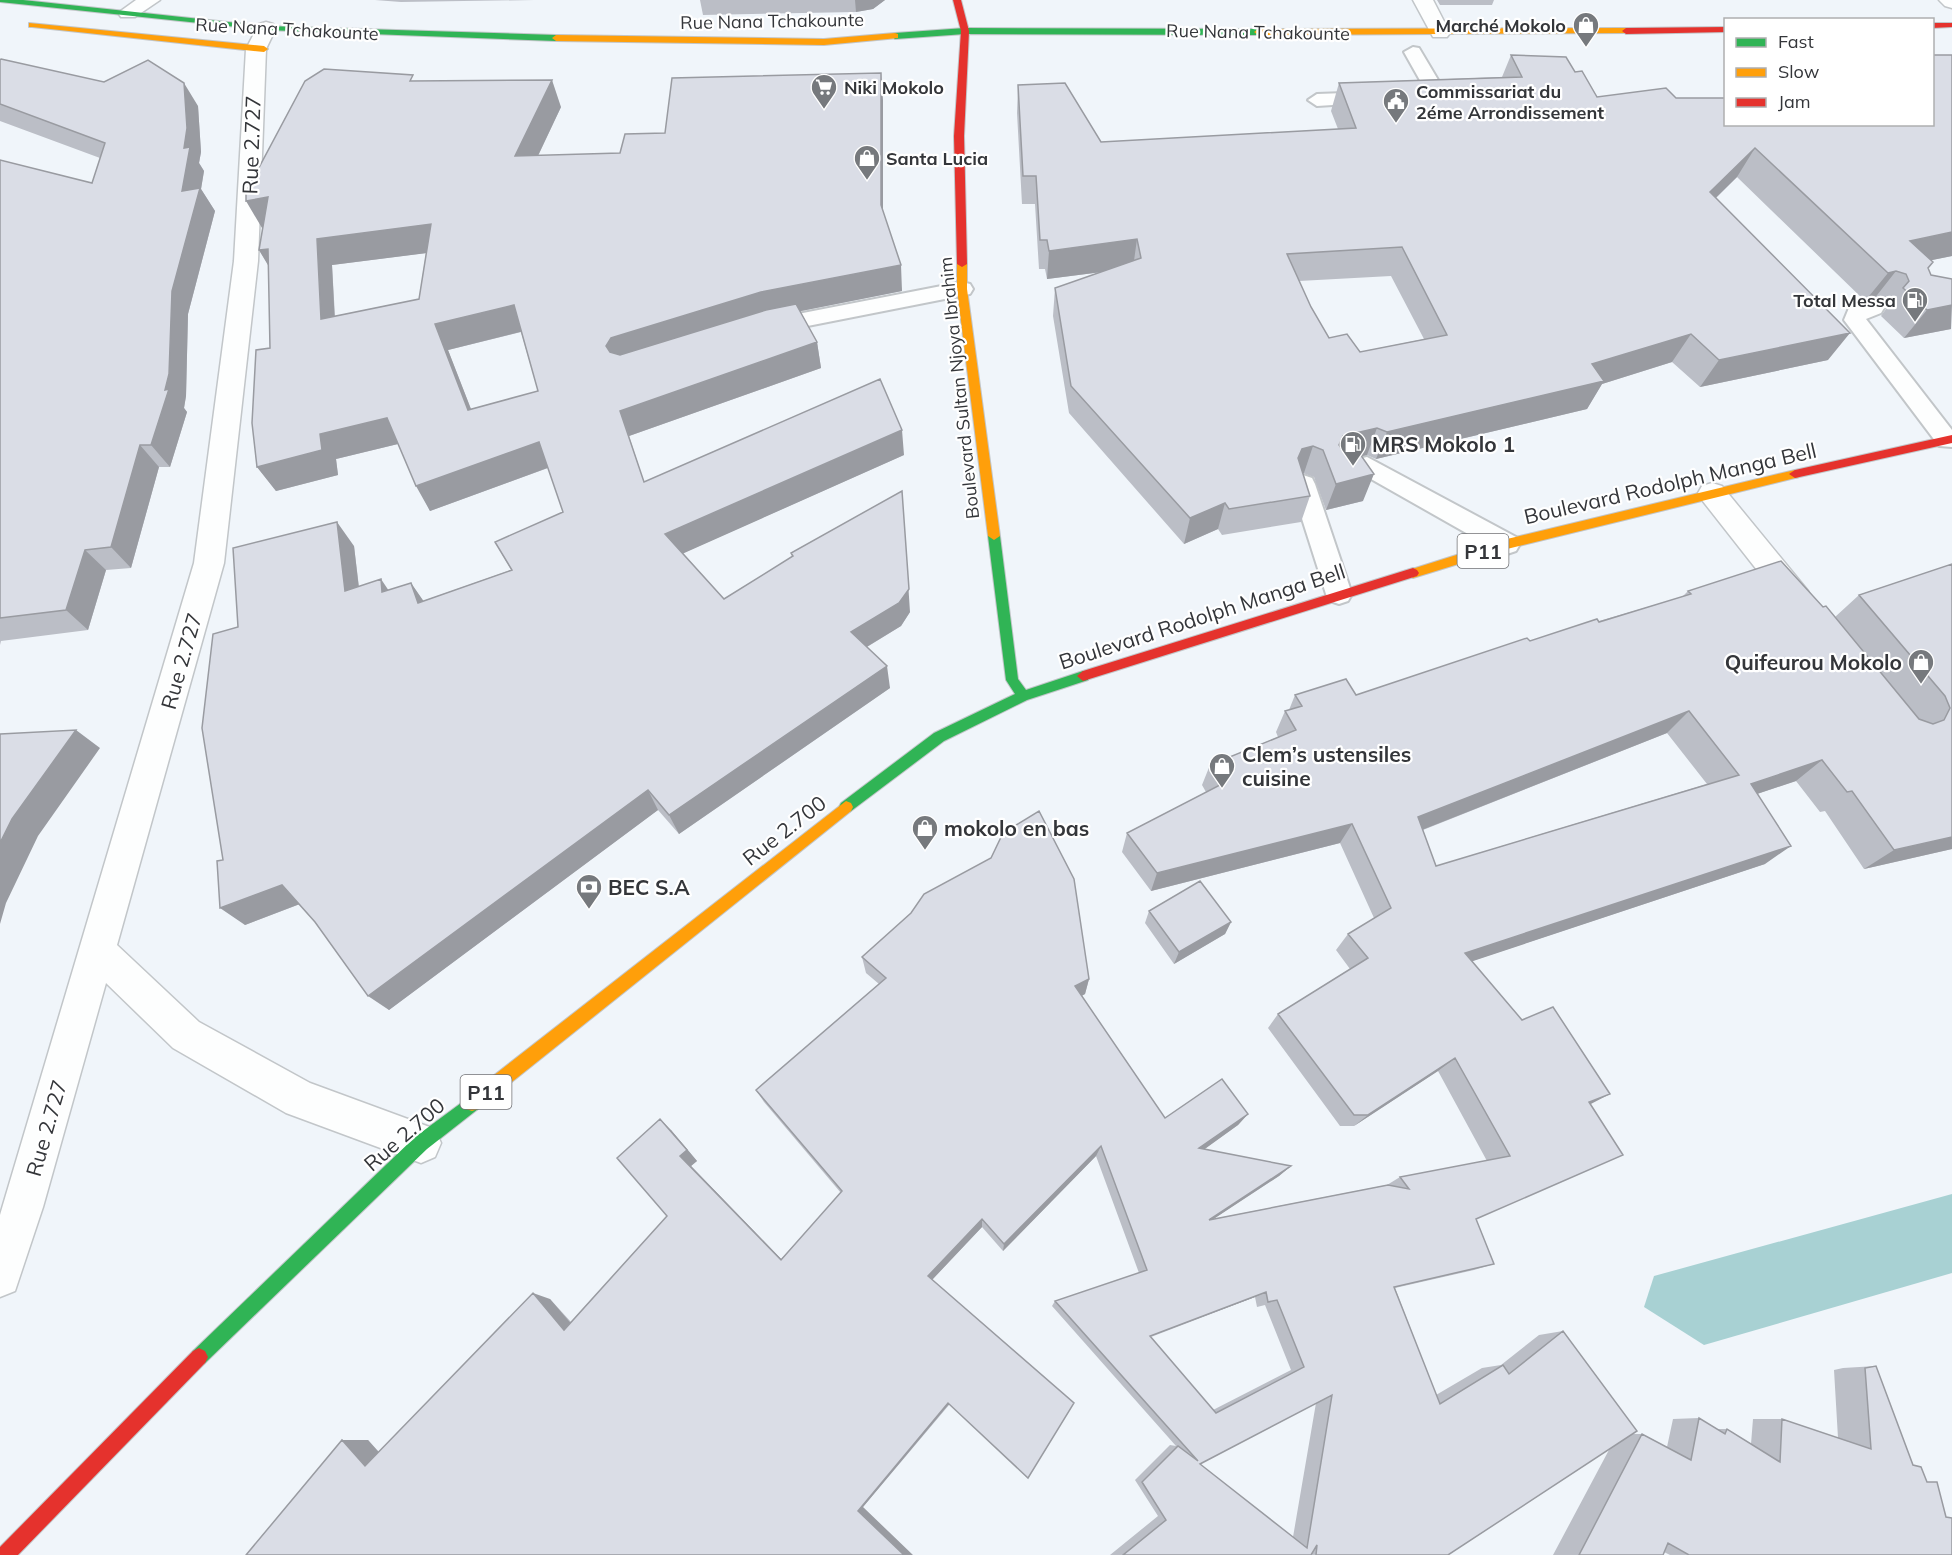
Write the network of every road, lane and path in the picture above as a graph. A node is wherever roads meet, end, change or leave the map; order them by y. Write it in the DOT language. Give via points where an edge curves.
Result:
graph roads {
  1 [pos="0,0"];
  2 [pos="150,0"];
  3 [pos="957,0"];
  4 [pos="1423,0"];
  5 [pos="128,13"];
  6 [pos="23,24"];
  7 [pos="1952,25"];
  8 [pos="1934,26"];
  9 [pos="1724,29"];
  10 [pos="965,31"];
  11 [pos="1440,33"];
  12 [pos="655,40"];
  13 [pos="267,42"];
  14 [pos="928,48"];
  15 [pos="1413,52"];
  16 [pos="693,54"];
  17 [pos="658,55"];
  18 [pos="1317,99"];
  19 [pos="963,289"];
  20 [pos="1873,308"];
  21 [pos="746,334"];
  22 [pos="1950,439"];
  23 [pos="1342,470"];
  24 [pos="1303,484"];
  25 [pos="1712,493"];
  26 [pos="1507,544"];
  27 [pos="1339,594"];
  28 [pos="1815,620"];
  29 [pos="1023,696"];
  30 [pos="98,951"];
  31 [pos="421,1143"];
  32 [pos="12,1210"];
  33 [pos="0,1276"];
  34 [pos="5,1555"];
  1 -- 5 [label="main road, Rue Nana Tchakounte"];
  2 -- 5 [label="street"];
  3 -- 10 [label="main road, Boulevard Sultan Njoya Ibrahim"];
  4 -- 11 [label="street"];
  5 -- 13 [label="main road, Rue Nana Tchakounte"];
  6 -- 13 [label="main road, Rue Nana Tchakounte"];
  7 -- 8 [label="main road"];
  9 -- 11 [label="main road, Rue Nana Tchakounte" via="1510,38"];
  10 -- 11 [label="main road, Rue Nana Tchakounte"];
  10 -- 12 [label="main road, Rue Nana Tchakounte" via="824,42"];
  10 -- 19 [label="main road, Boulevard Sultan Njoya Ibrahim" via="959,136"];
  12 -- 13 [label="main road, Rue Nana Tchakounte"];
  12 -- 17 [label="main road"];
  13 -- 30 [label="street, Rue 2.727" via="246,261 208,563"];
  14 -- 16 [label="main road, Rue Nana Tchakounte"];
  15 -- 18 [label="lane" via="1438,95"];
  19 -- 21 [label="lane"];
  19 -- 29 [label="main road, Boulevard Sultan Njoya Ibrahim" via="1012,680"];
  20 -- 22 [label="lane" via="1857,313 1855,320"];
  22 -- 25 [label="main road, Boulevard Rodolph Manga Bell / P11"];
  23 -- 26 [label="lane" via="1367,466"];
  24 -- 27 [label="lane"];
  25 -- 26 [label="main road, Boulevard Rodolph Manga Bell / P11"];
  25 -- 28 [label="street"];
  26 -- 27 [label="main road, Boulevard Rodolph Manga Bell / P11"];
  27 -- 29 [label="main road, Boulevard Rodolph Manga Bell / P11"];
  29 -- 31 [label="main road, Rue 2.700 / P11" via="939,737 900,765"];
  30 -- 31 [label="street" via="186,1035 300,1099"];
  30 -- 32 [label="street, Rue 2.727"];
  31 -- 34 [label="main road, Rue 2.700 / P11" via="237,1319"];
  32 -- 33 [label="street, Rue 2.727"];
}
